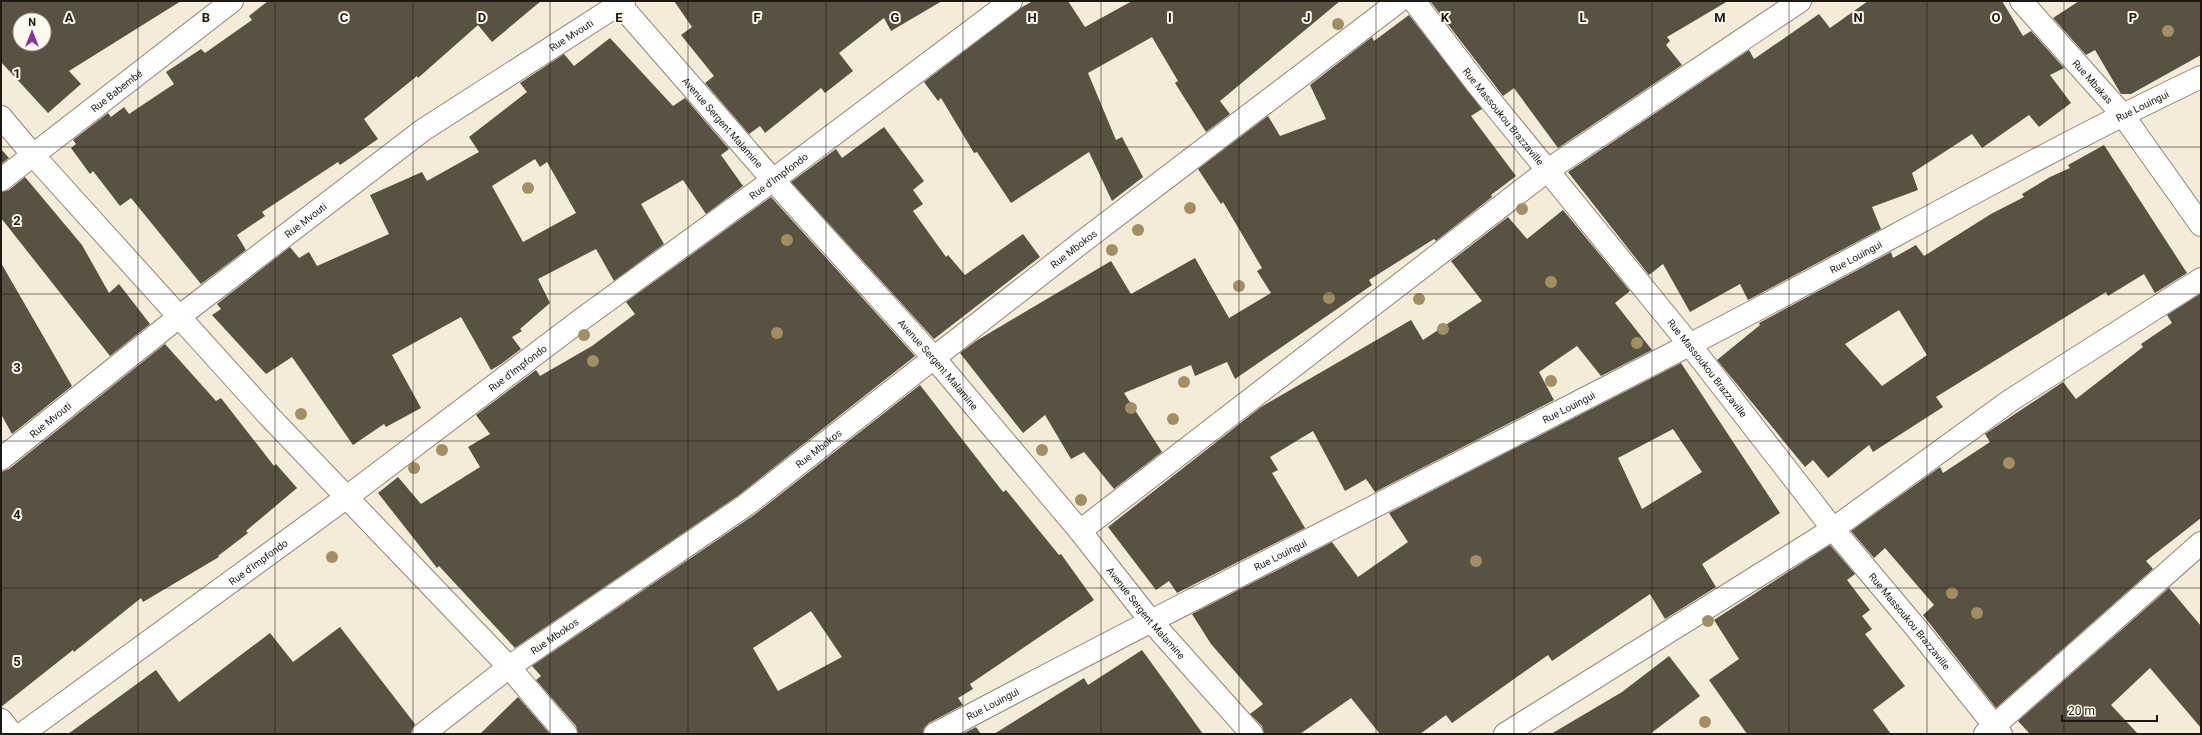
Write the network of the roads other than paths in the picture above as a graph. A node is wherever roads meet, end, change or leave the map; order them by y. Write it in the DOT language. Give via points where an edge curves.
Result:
graph roads {
  1 [pos="232,1"];
  2 [pos="1011,1"];
  3 [pos="1399,1"];
  4 [pos="1414,1"];
  5 [pos="1800,1"];
  6 [pos="2021,1"];
  7 [pos="620,2"];
  8 [pos="2201,77"];
  9 [pos="2122,114"];
  10 [pos="1,117"];
  11 [pos="32,154"];
  12 [pos="1548,170"];
  13 [pos="1,180"];
  14 [pos="773,180"];
  15 [pos="2201,226"];
  16 [pos="2201,279"];
  17 [pos="180,316"];
  18 [pos="1690,345"];
  19 [pos="934,358"];
  20 [pos="1,459"];
  21 [pos="346,497"];
  22 [pos="1833,529"];
  23 [pos="1080,531"];
  24 [pos="2201,543"];
  25 [pos="1150,620"];
  26 [pos="509,667"];
  27 [pos="1,720"];
  28 [pos="1993,731"];
  29 [pos="12,734"];
  30 [pos="22,734"];
  31 [pos="424,734"];
  32 [pos="566,734"];
  33 [pos="935,734"];
  34 [pos="1252,734"];
  35 [pos="1504,734"];
  1 -- 11 [label="street, Rue Babembé"];
  2 -- 14 [label="street, Rue d'Impfondo"];
  3 -- 19 [label="street, Rue Mbokos"];
  4 -- 12 [label="street, Rue Massoukou Brazzaville" via="1477,84"];
  5 -- 12 [label="street"];
  6 -- 9 [label="street, Rue Mbakas"];
  7 -- 14 [label="street, Avenue Sergent Malamine"];
  7 -- 17 [label="street, Rue Mvouti" via="423,130"];
  8 -- 9 [label="street, Rue Louingui"];
  9 -- 15 [label="street, Rue Mbakas"];
  9 -- 18 [label="street, Rue Louingui"];
  10 -- 11 [label="street"];
  11 -- 13 [label="street, Rue Babembé"];
  11 -- 17 [label="street"];
  12 -- 18 [label="street, Rue Massoukou Brazzaville"];
  12 -- 23 [label="street"];
  14 -- 19 [label="street, Avenue Sergent Malamine"];
  14 -- 21 [label="street, Rue d'Impfondo" via="582,319"];
  16 -- 22 [label="street" via="2011,400"];
  17 -- 20 [label="street, Rue Mvouti"];
  17 -- 21 [label="street" via="268,415"];
  18 -- 22 [label="street, Rue Massoukou Brazzaville"];
  18 -- 25 [label="street, Rue Louingui"];
  19 -- 23 [label="street, Avenue Sergent Malamine"];
  19 -- 26 [label="street, Rue Mbokos" via="746,505"];
  21 -- 26 [label="street"];
  21 -- 30 [label="street, Rue d'Impfondo"];
  22 -- 28 [label="street, Rue Massoukou Brazzaville"];
  22 -- 35 [label="street"];
  23 -- 25 [label="street, Avenue Sergent Malamine"];
  24 -- 28 [label="street"];
  25 -- 33 [label="street, Rue Louingui"];
  25 -- 34 [label="street, Avenue Sergent Malamine"];
  26 -- 31 [label="street, Rue Mbokos"];
  26 -- 32 [label="street"];
  27 -- 29 [label="street"];
}
